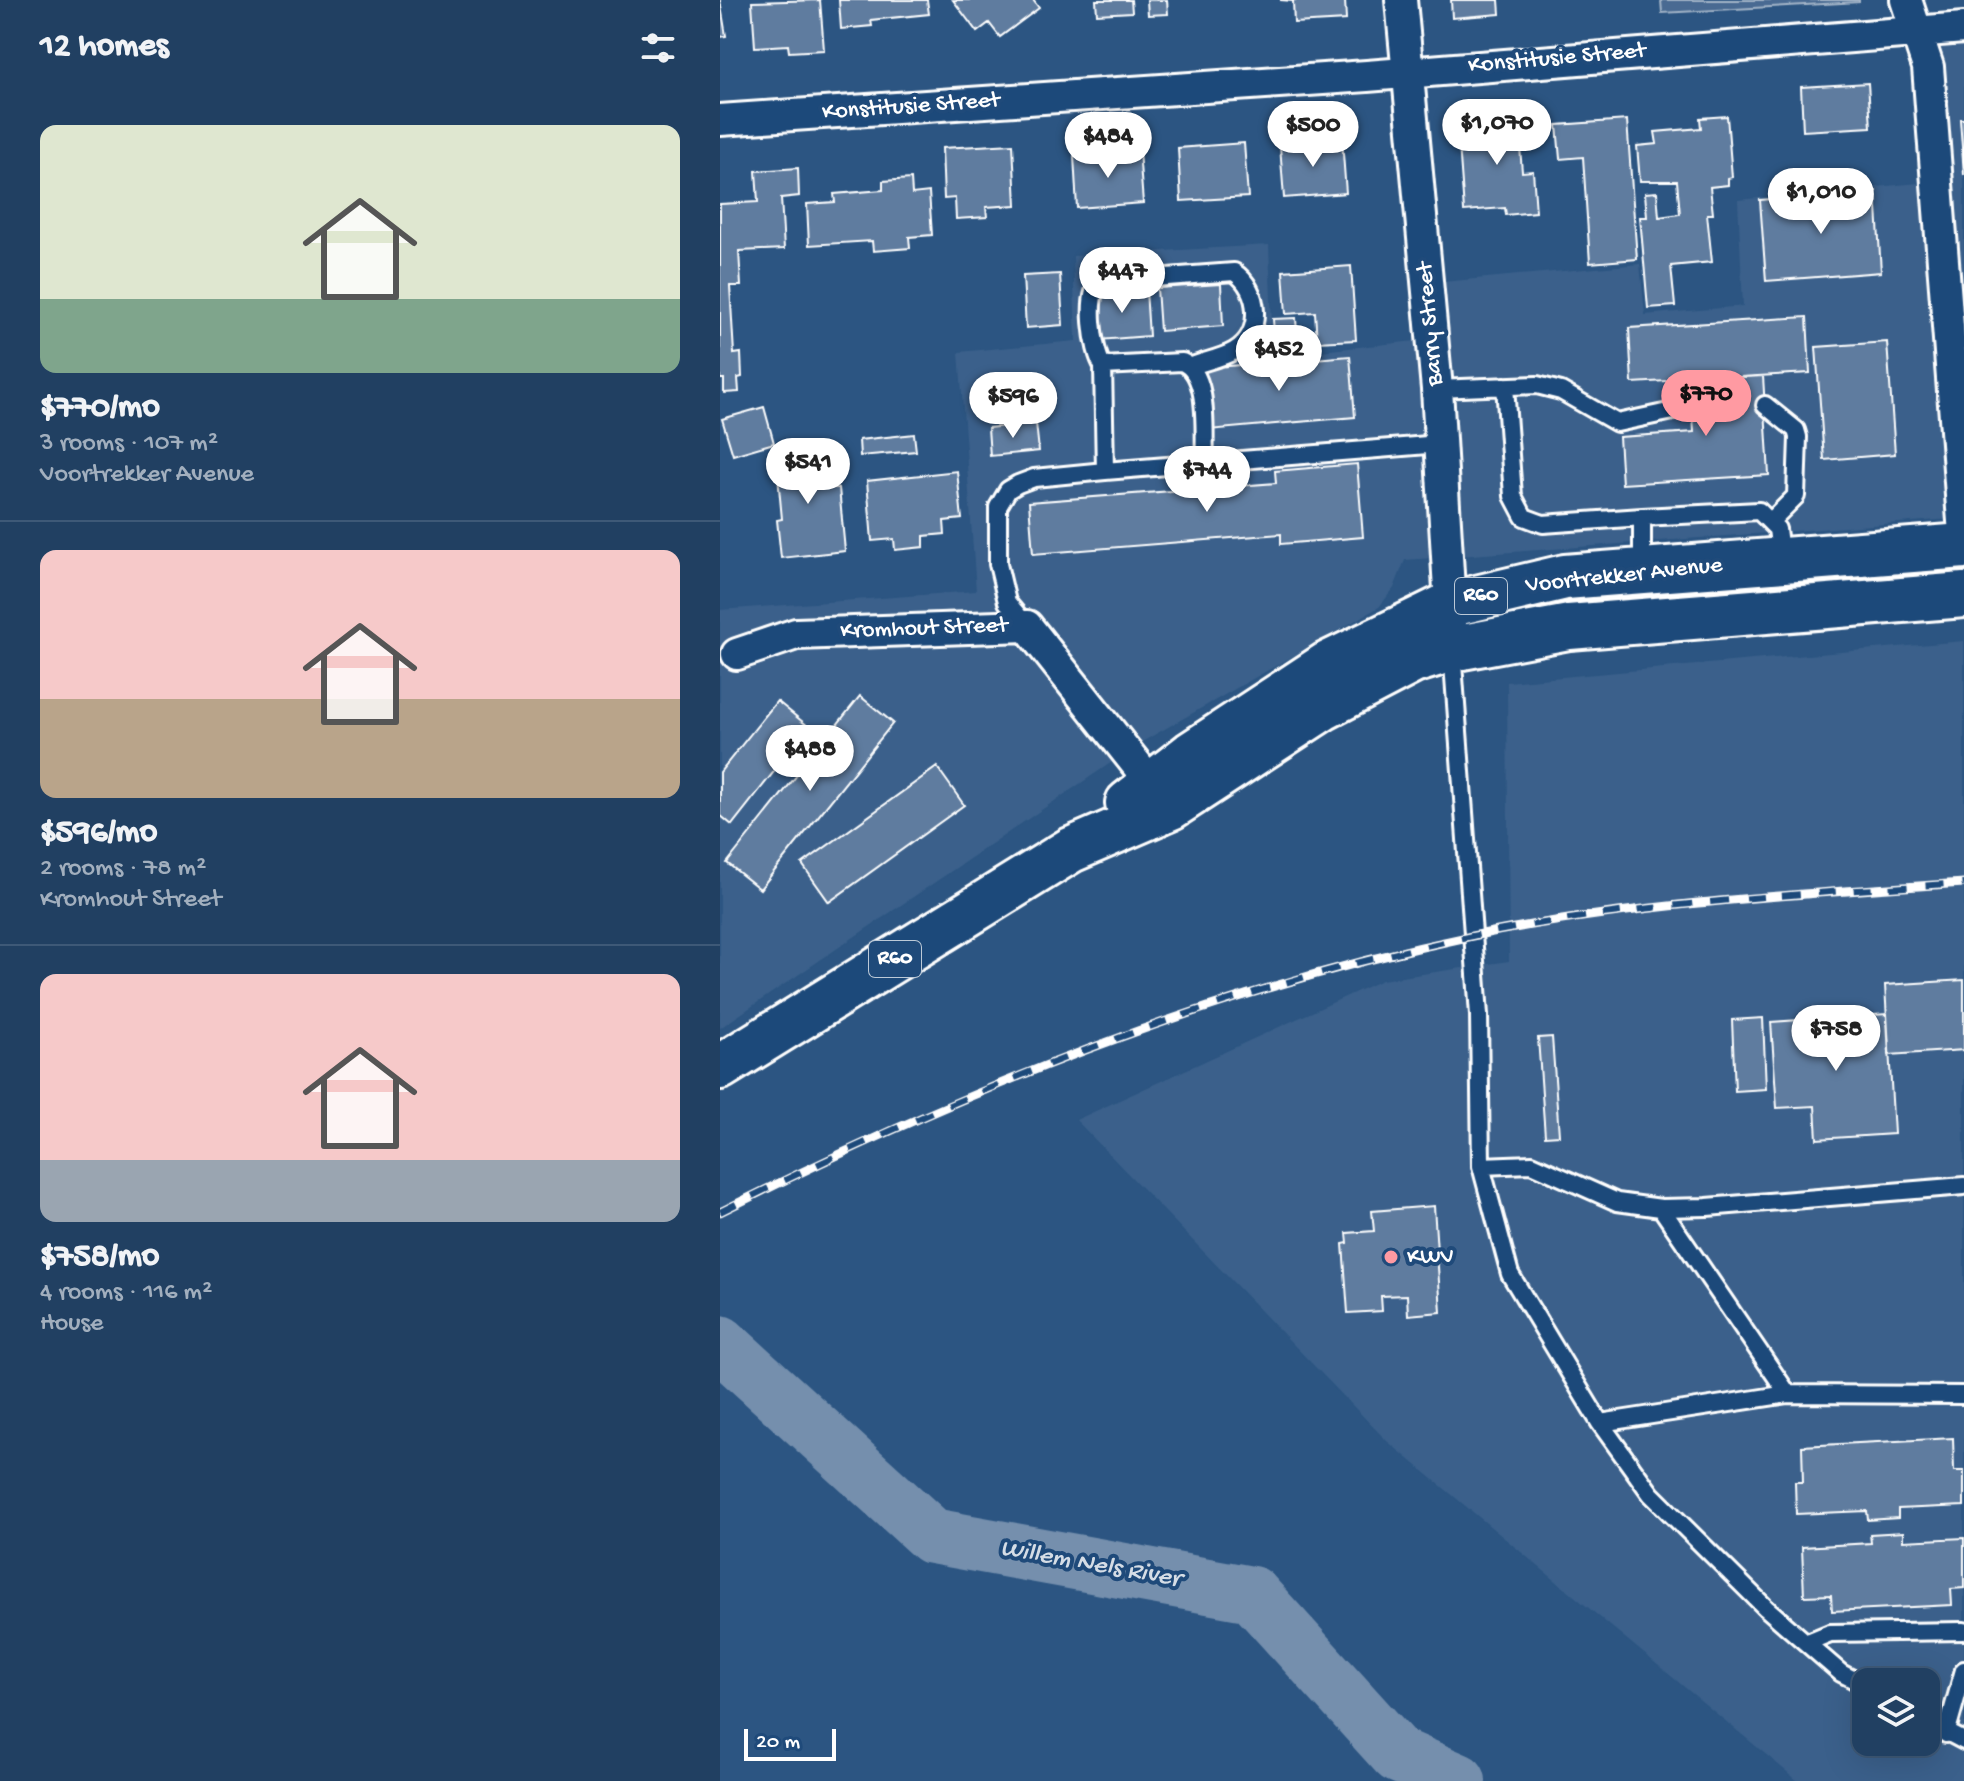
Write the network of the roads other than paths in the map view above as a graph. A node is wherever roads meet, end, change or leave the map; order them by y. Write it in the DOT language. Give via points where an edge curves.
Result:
graph roads {
  1 [pos="1401,0"];
  2 [pos="1906,0"];
  3 [pos="1964,28"];
  4 [pos="1916,30"];
  5 [pos="1407,72"];
  6 [pos="720,120"];
  7 [pos="1103,366"];
  8 [pos="1192,366"];
  9 [pos="1505,386"];
  10 [pos="1437,389"];
  11 [pos="1765,405"];
  12 [pos="1692,407"];
  13 [pos="1440,444"];
  14 [pos="1205,462"];
  15 [pos="1105,471"];
  16 [pos="1642,517"];
  17 [pos="1772,520"];
  18 [pos="1964,534"];
  19 [pos="1964,546"];
  20 [pos="1781,562"];
  21 [pos="1642,572"];
  22 [pos="1964,595"];
  23 [pos="1451,604"];
  24 [pos="1027,626"];
  25 [pos="1452,649"];
  26 [pos="728,658"];
  27 [pos="1162,795"];
  28 [pos="720,1067"];
  29 [pos="1481,1166"];
  30 [pos="1964,1186"];
  31 [pos="1661,1208"];
  32 [pos="1788,1394"];
  33 [pos="1964,1395"];
  34 [pos="1600,1423"];
  35 [pos="1964,1631"];
  36 [pos="1808,1642"];
  37 [pos="1964,1670"];
  38 [pos="1852,1679"];
  39 [pos="1940,1730"];
  40 [pos="1946,1734"];
  41 [pos="1964,1741"];
  1 -- 5 [label="street, Barry Street"];
  2 -- 4 [label="street"];
  3 -- 4 [label="street, Konstitusie Street"];
  4 -- 5 [label="street, Konstitusie Street"];
  4 -- 18 [label="street" via="1928,67"];
  5 -- 6 [label="street, Konstitusie Street"];
  5 -- 10 [label="street, Barry Street"];
  7 -- 8 [label="lane"];
  7 -- 8 [label="lane" via="1096,357 1091,296 1100,282 1234,272 1245,279 1255,304 1249,336 1236,350"];
  7 -- 15 [label="lane"];
  8 -- 14 [label="lane" via="1200,379"];
  9 -- 10 [label="lane"];
  9 -- 12 [label="lane" via="1561,391 1617,423"];
  9 -- 16 [label="lane" via="1513,496 1524,517 1543,524"];
  10 -- 13 [label="street, Barry Street"];
  11 -- 17 [label="lane" via="1798,437 1796,496"];
  13 -- 14 [label="lane"];
  13 -- 23 [label="street, Barry Street"];
  14 -- 15 [label="lane"];
  15 -- 24 [label="lane" via="1034,478 1003,496 996,517 1001,585 1007,602"];
  16 -- 17 [label="lane" via="1759,511"];
  16 -- 21 [label="lane"];
  17 -- 20 [label="lane"];
  19 -- 20 [label="main road, Voortrekker Avenue / R60"];
  20 -- 21 [label="main road, Voortrekker Avenue / R60"];
  21 -- 23 [label="main road, Voortrekker Avenue / R60" via="1565,577"];
  22 -- 25 [label="main road, Voortrekker Avenue / R60" via="1643,619"];
  23 -- 25 [label="street, Barry Street"];
  23 -- 27 [label="main road, Voortrekker Avenue / R60" via="1328,664"];
  24 -- 26 [label="street, Kromhout Street" via="796,634"];
  24 -- 27 [label="street, Kromhout Street"];
  25 -- 27 [label="main road, Voortrekker Avenue / R60" via="1413,661"];
  25 -- 29 [label="lane" via="1479,1015"];
  27 -- 28 [label="main road, Voortrekker Avenue / R60"];
  29 -- 31 [label="lane" via="1532,1164 1617,1202"];
  29 -- 34 [label="lane" via="1510,1274"];
  30 -- 31 [label="lane"];
  31 -- 32 [label="lane"];
  32 -- 33 [label="lane"];
  32 -- 34 [label="lane"];
  34 -- 36 [label="lane" via="1651,1494 1766,1608"];
  35 -- 36 [label="lane" via="1830,1633"];
  36 -- 38 [label="lane"];
  37 -- 40 [label="lane"];
  39 -- 40 [label="lane"];
  40 -- 41 [label="lane"];
}
